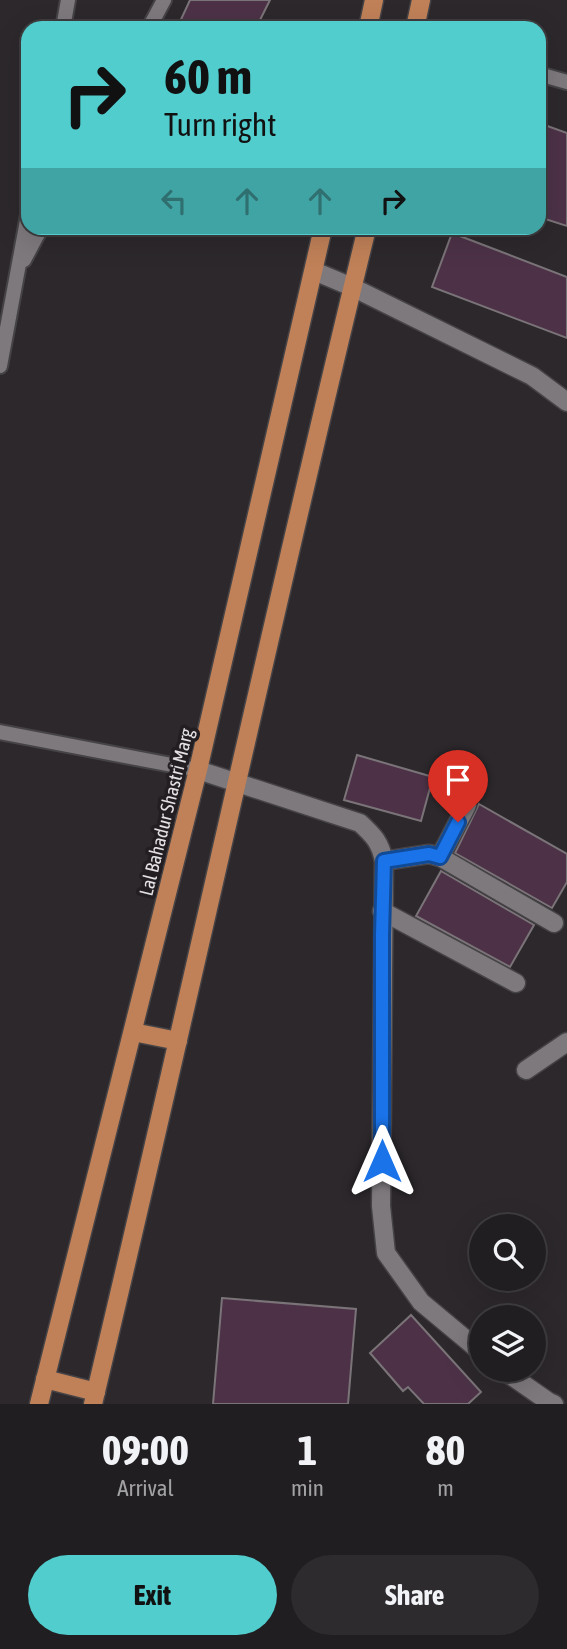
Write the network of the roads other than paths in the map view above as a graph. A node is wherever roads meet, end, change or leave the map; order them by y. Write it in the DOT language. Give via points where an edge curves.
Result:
graph roads {
  1 [pos="68,0"];
  2 [pos="164,0"];
  3 [pos="374,0"];
  4 [pos="421,0"];
  5 [pos="64,21"];
  6 [pos="153,21"];
  7 [pos="370,21"];
  8 [pos="416,21"];
  9 [pos="546,76"];
  10 [pos="567,82"];
  11 [pos="24,235"];
  12 [pos="37,235"];
  13 [pos="322,235"];
  14 [pos="365,235"];
  15 [pos="18,271"];
  16 [pos="314,271"];
  17 [pos="352,287"];
  18 [pos="0,366"];
  19 [pos="567,402"];
  20 [pos="0,732"];
  21 [pos="198,770"];
  22 [pos="237,782"];
  23 [pos="467,805"];
  24 [pos="440,857"];
  25 [pos="384,861"];
  26 [pos="382,911"];
  27 [pos="554,923"];
  28 [pos="516,983"];
  29 [pos="133,1032"];
  30 [pos="178,1041"];
  31 [pos="567,1042"];
  32 [pos="526,1070"];
  33 [pos="469,1342"];
  34 [pos="45,1380"];
  35 [pos="520,1382"];
  36 [pos="95,1398"];
  37 [pos="38,1404"];
  38 [pos="555,1404"];
  1 -- 5 [label="lane"];
  2 -- 6 [label="lane"];
  3 -- 7 [label="main road"];
  4 -- 8 [label="main road"];
  9 -- 10 [label="lane"];
  11 -- 15 [label="lane"];
  12 -- 15 [label="lane"];
  13 -- 16 [label="main road, Lal Bahadur Shastri Marg"];
  14 -- 17 [label="main road"];
  15 -- 18 [label="lane"];
  16 -- 17 [label="street"];
  16 -- 21 [label="main road, Lal Bahadur Shastri Marg"];
  17 -- 19 [label="street" via="532,376"];
  17 -- 22 [label="main road"];
  20 -- 21 [label="lane"];
  21 -- 22 [label="street"];
  21 -- 29 [label="main road, Lal Bahadur Shastri Marg"];
  22 -- 25 [label="street" via="360,824 374,836"];
  22 -- 30 [label="main road"];
  23 -- 24 [label="street"];
  24 -- 25 [label="street" via="429,854"];
  24 -- 27 [label="street"];
  25 -- 26 [label="street"];
  26 -- 28 [label="street"];
  26 -- 33 [label="street" via="381,1206 386,1253 421,1302"];
  29 -- 30 [label="main road"];
  29 -- 34 [label="main road, Lal Bahadur Shastri Marg"];
  30 -- 36 [label="main road"];
  31 -- 32 [label="street"];
  34 -- 36 [label="main road"];
  34 -- 37 [label="main road, Lal Bahadur Shastri Marg"];
  35 -- 38 [label="street"];
}
